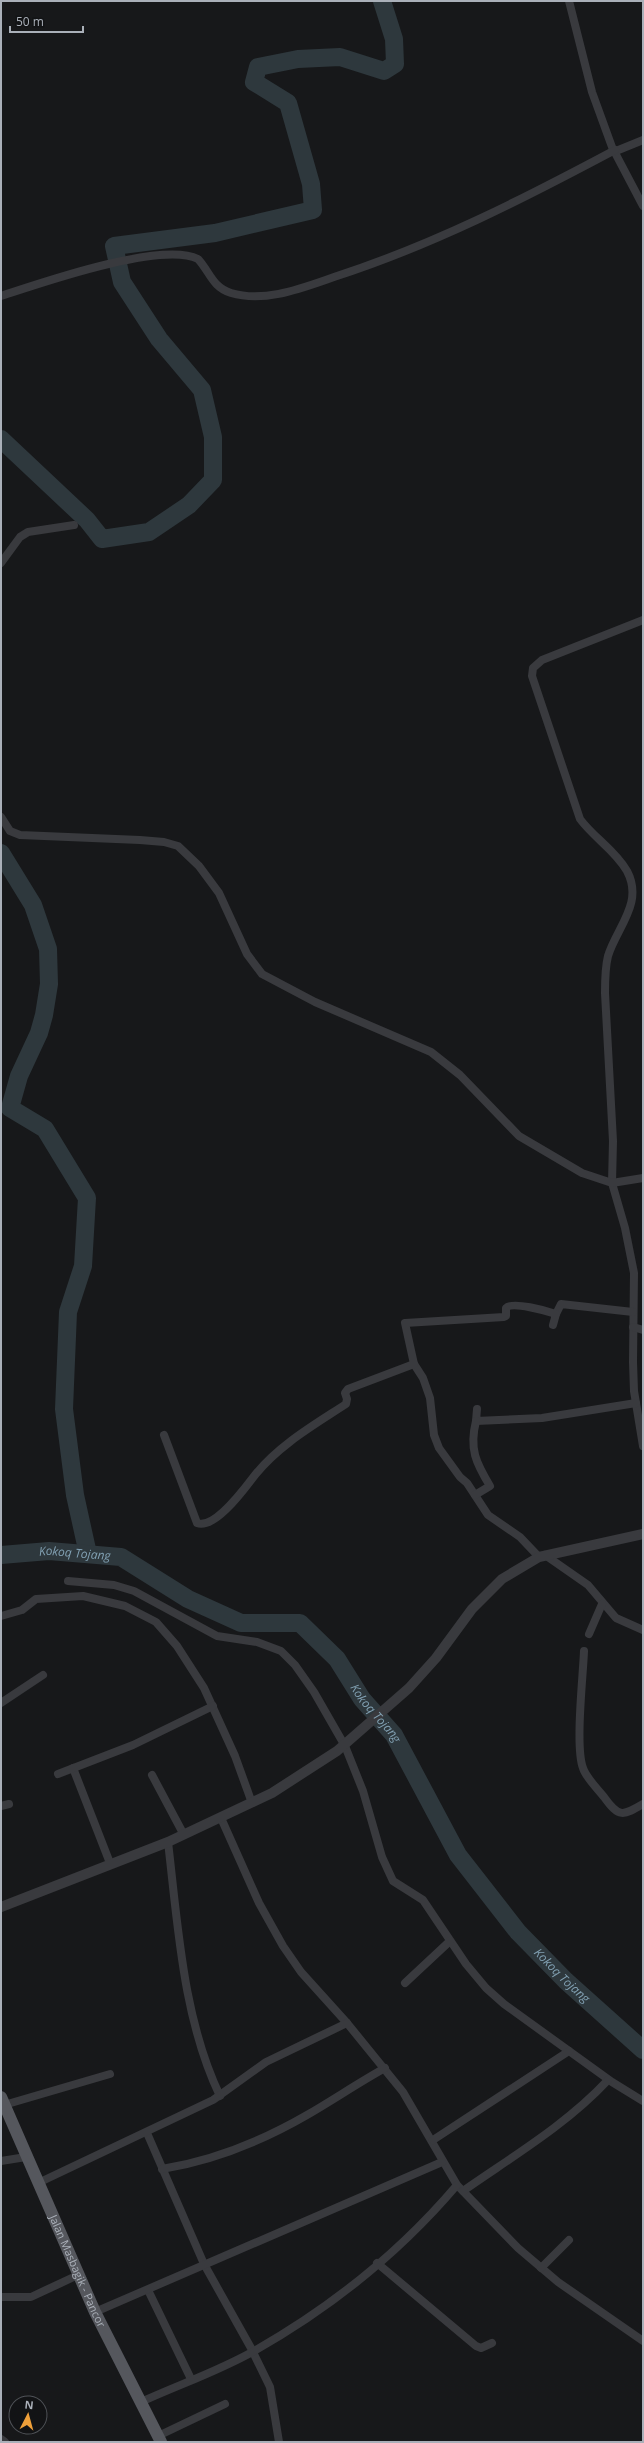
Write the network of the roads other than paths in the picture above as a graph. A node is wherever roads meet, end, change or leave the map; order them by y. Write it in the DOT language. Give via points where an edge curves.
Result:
graph roads {
  1 [pos="568,1"];
  2 [pos="643,140"];
  3 [pos="615,151"];
  4 [pos="643,206"];
  5 [pos="1,296"];
  6 [pos="74,525"];
  7 [pos="1,563"];
  8 [pos="643,620"];
  9 [pos="1,817"];
  10 [pos="643,1178"];
  11 [pos="612,1183"];
  12 [pos="633,1312"];
  13 [pos="556,1314"];
  14 [pos="553,1325"];
  15 [pos="633,1327"];
  16 [pos="643,1330"];
  17 [pos="414,1364"];
  18 [pos="636,1403"];
  19 [pos="477,1409"];
  20 [pos="476,1421"];
  21 [pos="164,1435"];
  22 [pos="643,1446"];
  23 [pos="475,1496"];
  24 [pos="643,1534"];
  25 [pos="542,1556"];
  26 [pos="68,1581"];
  27 [pos="602,1604"];
  28 [pos="1,1616"];
  29 [pos="643,1630"];
  30 [pos="589,1634"];
  31 [pos="584,1651"];
  32 [pos="43,1675"];
  33 [pos="1,1703"];
  34 [pos="212,1706"];
  35 [pos="344,1746"];
  36 [pos="73,1768"];
  37 [pos="58,1774"];
  38 [pos="152,1775"];
  39 [pos="252,1803"];
  40 [pos="643,1804"];
  41 [pos="221,1818"];
  42 [pos="184,1834"];
  43 [pos="168,1842"];
  44 [pos="110,1863"];
  45 [pos="1,1907"];
  46 [pos="446,1944"];
  47 [pos="405,1983"];
  48 [pos="347,2023"];
  49 [pos="569,2051"];
  50 [pos="385,2068"];
  51 [pos="110,2074"];
  52 [pos="608,2080"];
  53 [pos="220,2096"];
  54 [pos="3,2101"];
  55 [pos="643,2101"];
  56 [pos="147,2133"];
  57 [pos="433,2140"];
  58 [pos="26,2158"];
  59 [pos="1,2161"];
  60 [pos="442,2162"];
  61 [pos="162,2169"];
  62 [pos="38,2183"];
  63 [pos="457,2184"];
  64 [pos="463,2191"];
  65 [pos="569,2240"];
  66 [pos="377,2263"];
  67 [pos="204,2264"];
  68 [pos="541,2268"];
  69 [pos="78,2275"];
  70 [pos="148,2290"];
  71 [pos="1,2297"];
  72 [pos="94,2312"];
  73 [pos="643,2341"];
  74 [pos="492,2343"];
  75 [pos="253,2352"];
  76 [pos="191,2379"];
  77 [pos="141,2402"];
  78 [pos="226,2404"];
  79 [pos="1,2439"];
  80 [pos="159,2439"];
  81 [pos="6,2442"];
  82 [pos="279,2442"];
  1 -- 3 [label="street" via="590,86"];
  2 -- 3 [label="street"];
  3 -- 4 [label="street"];
  3 -- 5 [label="street" via="437,240 371,265 292,290 260,296 241,295 219,288 203,264 195,258 178,256 109,263"];
  6 -- 7 [label="street" via="28,532 20,537"];
  8 -- 11 [label="street" via="542,660 533,668 532,676 578,815 586,827 614,852 627,871 633,887 633,905 612,945 605,971 613,1141"];
  9 -- 11 [label="street" via="10,831 20,836 140,840 178,846 195,862 219,893 247,954 262,974 315,1002 431,1052 460,1075 519,1136 530,1144 563,1160 582,1173"];
  10 -- 11 [label="street"];
  11 -- 12 [label="street" via="632,1261"];
  12 -- 13 [label="street" via="561,1304"];
  12 -- 15 [label="street"];
  13 -- 14 [label="street"];
  13 -- 17 [label="street" via="511,1305 506,1308 504,1317 408,1322 405,1326"];
  15 -- 16 [label="street"];
  15 -- 18 [label="street" via="632,1362"];
  17 -- 21 [label="street" via="348,1389 345,1393 346,1404 280,1449 268,1460 235,1502 210,1522 197,1523"];
  17 -- 23 [label="street" via="423,1378 430,1398 435,1441"];
  18 -- 20 [label="street" via="542,1418"];
  18 -- 22 [label="street"];
  19 -- 20 [label="street"];
  20 -- 23 [label="street" via="474,1459 490,1486"];
  23 -- 25 [label="street" via="492,1518"];
  24 -- 25 [label="street"];
  25 -- 27 [label="street" via="588,1585"];
  25 -- 35 [label="street" via="517,1569 488,1591 462,1621 436,1658 370,1724"];
  26 -- 35 [label="street" via="114,1585 134,1591 217,1636 257,1642 281,1651 295,1665 314,1692"];
  27 -- 29 [label="street" via="616,1618"];
  27 -- 30 [label="street"];
  28 -- 34 [label="street" via="22,1610 36,1599 83,1596 112,1602 139,1612 156,1622 177,1646 204,1688"];
  31 -- 40 [label="street" via="580,1748 583,1768 611,1808 621,1814"];
  32 -- 33 [label="street"];
  34 -- 36 [label="street" via="133,1746"];
  34 -- 39 [label="street" via="235,1756"];
  35 -- 39 [label="street" via="318,1765"];
  35 -- 46 [label="street" via="363,1791 382,1857 393,1881 423,1900"];
  36 -- 37 [label="street"];
  36 -- 44 [label="street"];
  38 -- 42 [label="street"];
  39 -- 41 [label="street"];
  41 -- 42 [label="street"];
  41 -- 48 [label="street" via="259,1903 283,1946 301,1972"];
  42 -- 43 [label="street"];
  43 -- 44 [label="street"];
  43 -- 53 [label="street" via="191,2004 201,2050"];
  44 -- 45 [label="street"];
  46 -- 47 [label="street"];
  46 -- 49 [label="street" via="504,2004"];
  48 -- 50 [label="street"];
  48 -- 53 [label="street" via="266,2062"];
  49 -- 52 [label="street"];
  49 -- 57 [label="street"];
  50 -- 57 [label="street" via="411,2103"];
  50 -- 61 [label="street" via="306,2116 247,2144 198,2162"];
  51 -- 54 [label="street"];
  52 -- 55 [label="street"];
  52 -- 64 [label="street" via="586,2103 558,2125"];
  53 -- 56 [label="street"];
  54 -- 58 [label="main road, Jalan Masbagik - Pancor"];
  56 -- 61 [label="street"];
  56 -- 62 [label="street"];
  57 -- 60 [label="street"];
  58 -- 59 [label="street"];
  58 -- 62 [label="main road, Jalan Masbagik - Pancor"];
  60 -- 63 [label="street"];
  60 -- 67 [label="street"];
  61 -- 67 [label="street"];
  62 -- 69 [label="main road, Jalan Masbagik - Pancor"];
  63 -- 64 [label="street"];
  63 -- 66 [label="street" via="419,2225"];
  64 -- 68 [label="street"];
  65 -- 68 [label="street"];
  66 -- 74 [label="street" via="476,2346 481,2348"];
  66 -- 75 [label="street" via="320,2308"];
  67 -- 70 [label="street"];
  67 -- 75 [label="street"];
  68 -- 73 [label="street"];
  69 -- 71 [label="street" via="31,2297"];
  69 -- 72 [label="main road, Jalan Masbagik - Pancor"];
  70 -- 72 [label="street"];
  70 -- 76 [label="street"];
  72 -- 77 [label="main road, Jalan Masbagik - Pancor"];
  75 -- 76 [label="street"];
  75 -- 82 [label="street" via="270,2387"];
  76 -- 77 [label="street"];
  77 -- 80 [label="main road, Jalan Masbagik - Pancor"];
  78 -- 80 [label="street"];
  79 -- 81 [label="street"];
}
